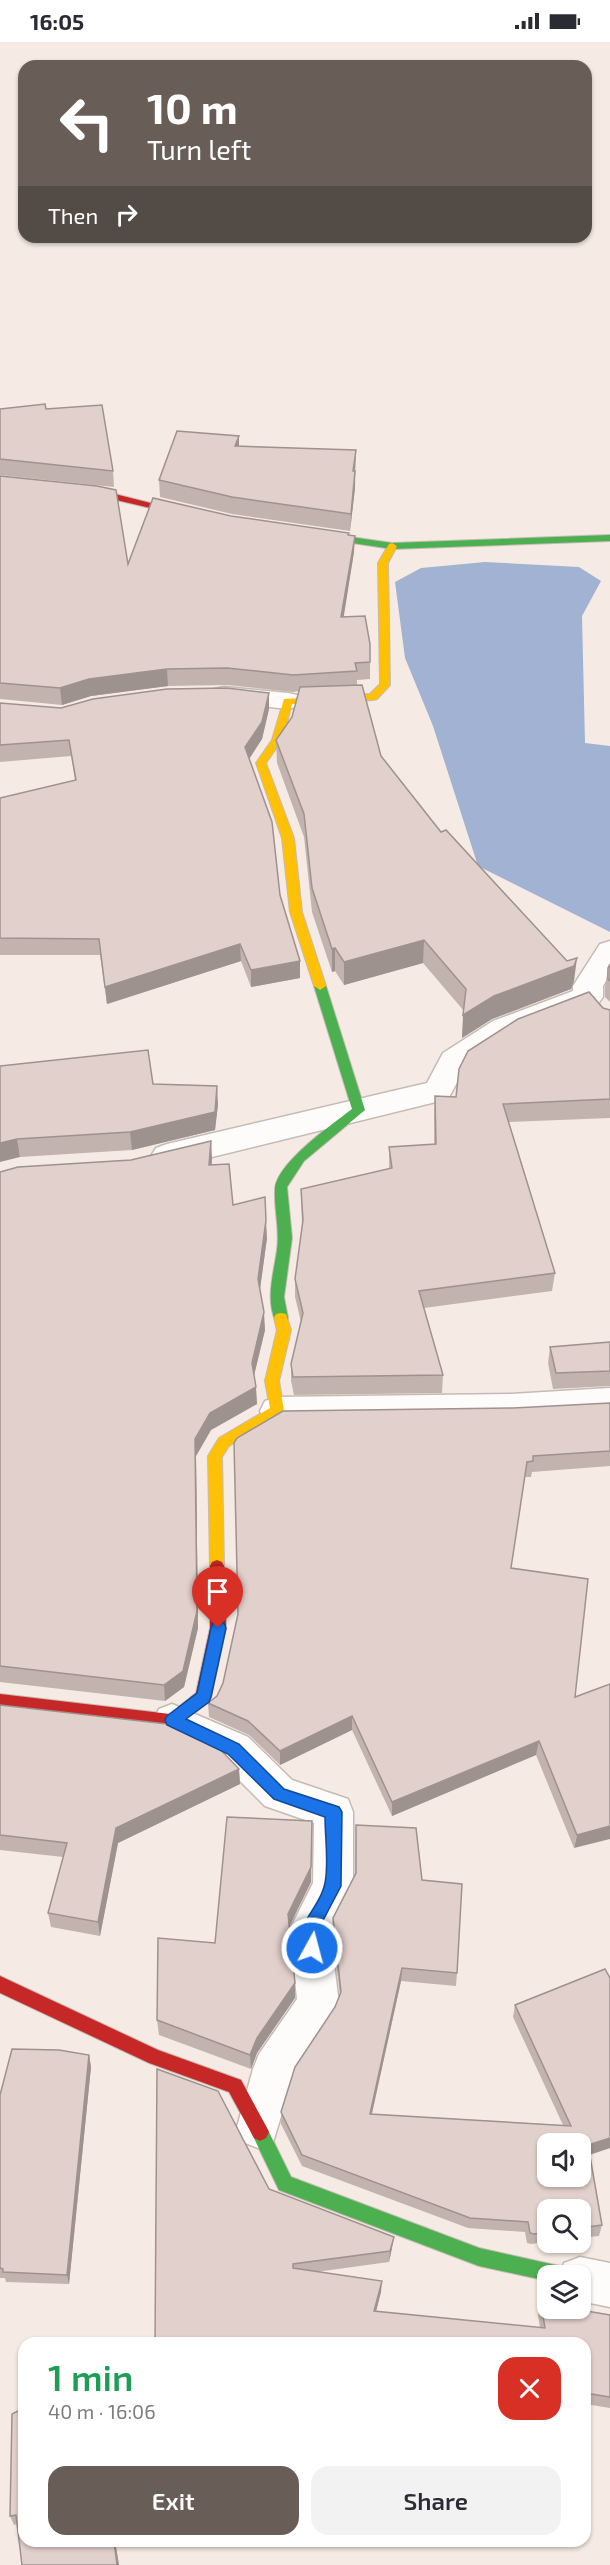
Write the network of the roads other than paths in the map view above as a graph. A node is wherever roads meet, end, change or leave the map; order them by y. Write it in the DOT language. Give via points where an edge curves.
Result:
graph roads {
  1 [pos="0,484"];
  2 [pos="210,518"];
  3 [pos="301,533"];
  4 [pos="610,538"];
  5 [pos="392,546"];
  6 [pos="198,696"];
  7 [pos="288,701"];
  8 [pos="610,951"];
  9 [pos="359,1110"];
  10 [pos="143,1161"];
  11 [pos="610,1402"];
  12 [pos="277,1411"];
  13 [pos="0,1701"];
  14 [pos="172,1720"];
  15 [pos="0,1984"];
  16 [pos="258,2127"];
  17 [pos="537,2270"];
  18 [pos="591,2281"];
  19 [pos="610,2285"];
  1 -- 2 [label="street" via="99,493"];
  3 -- 5 [label="street"];
  4 -- 5 [label="street"];
  5 -- 7 [label="street" via="383,563 385,685 373,696"];
  6 -- 7 [label="street"];
  7 -- 9 [label="street" via="277,740 261,763 288,838 296,912"];
  8 -- 9 [label="street" via="588,986 588,997 504,1028 454,1061 436,1091"];
  9 -- 10 [label="street"];
  9 -- 12 [label="street" via="300,1158 281,1187 285,1238 277,1298 284,1330 272,1381"];
  11 -- 12 [label="street" via="511,1408"];
  12 -- 14 [label="street" via="224,1442 214,1456 218,1628 204,1697"];
  13 -- 14 [label="street"];
  14 -- 16 [label="street" via="234,1749 279,1794 334,1812 333,1886 310,1929 318,2004 274,2069"];
  15 -- 16 [label="street" via="155,2057 235,2086"];
  16 -- 17 [label="street" via="285,2184 479,2257"];
  18 -- 19 [label="street"];
}
